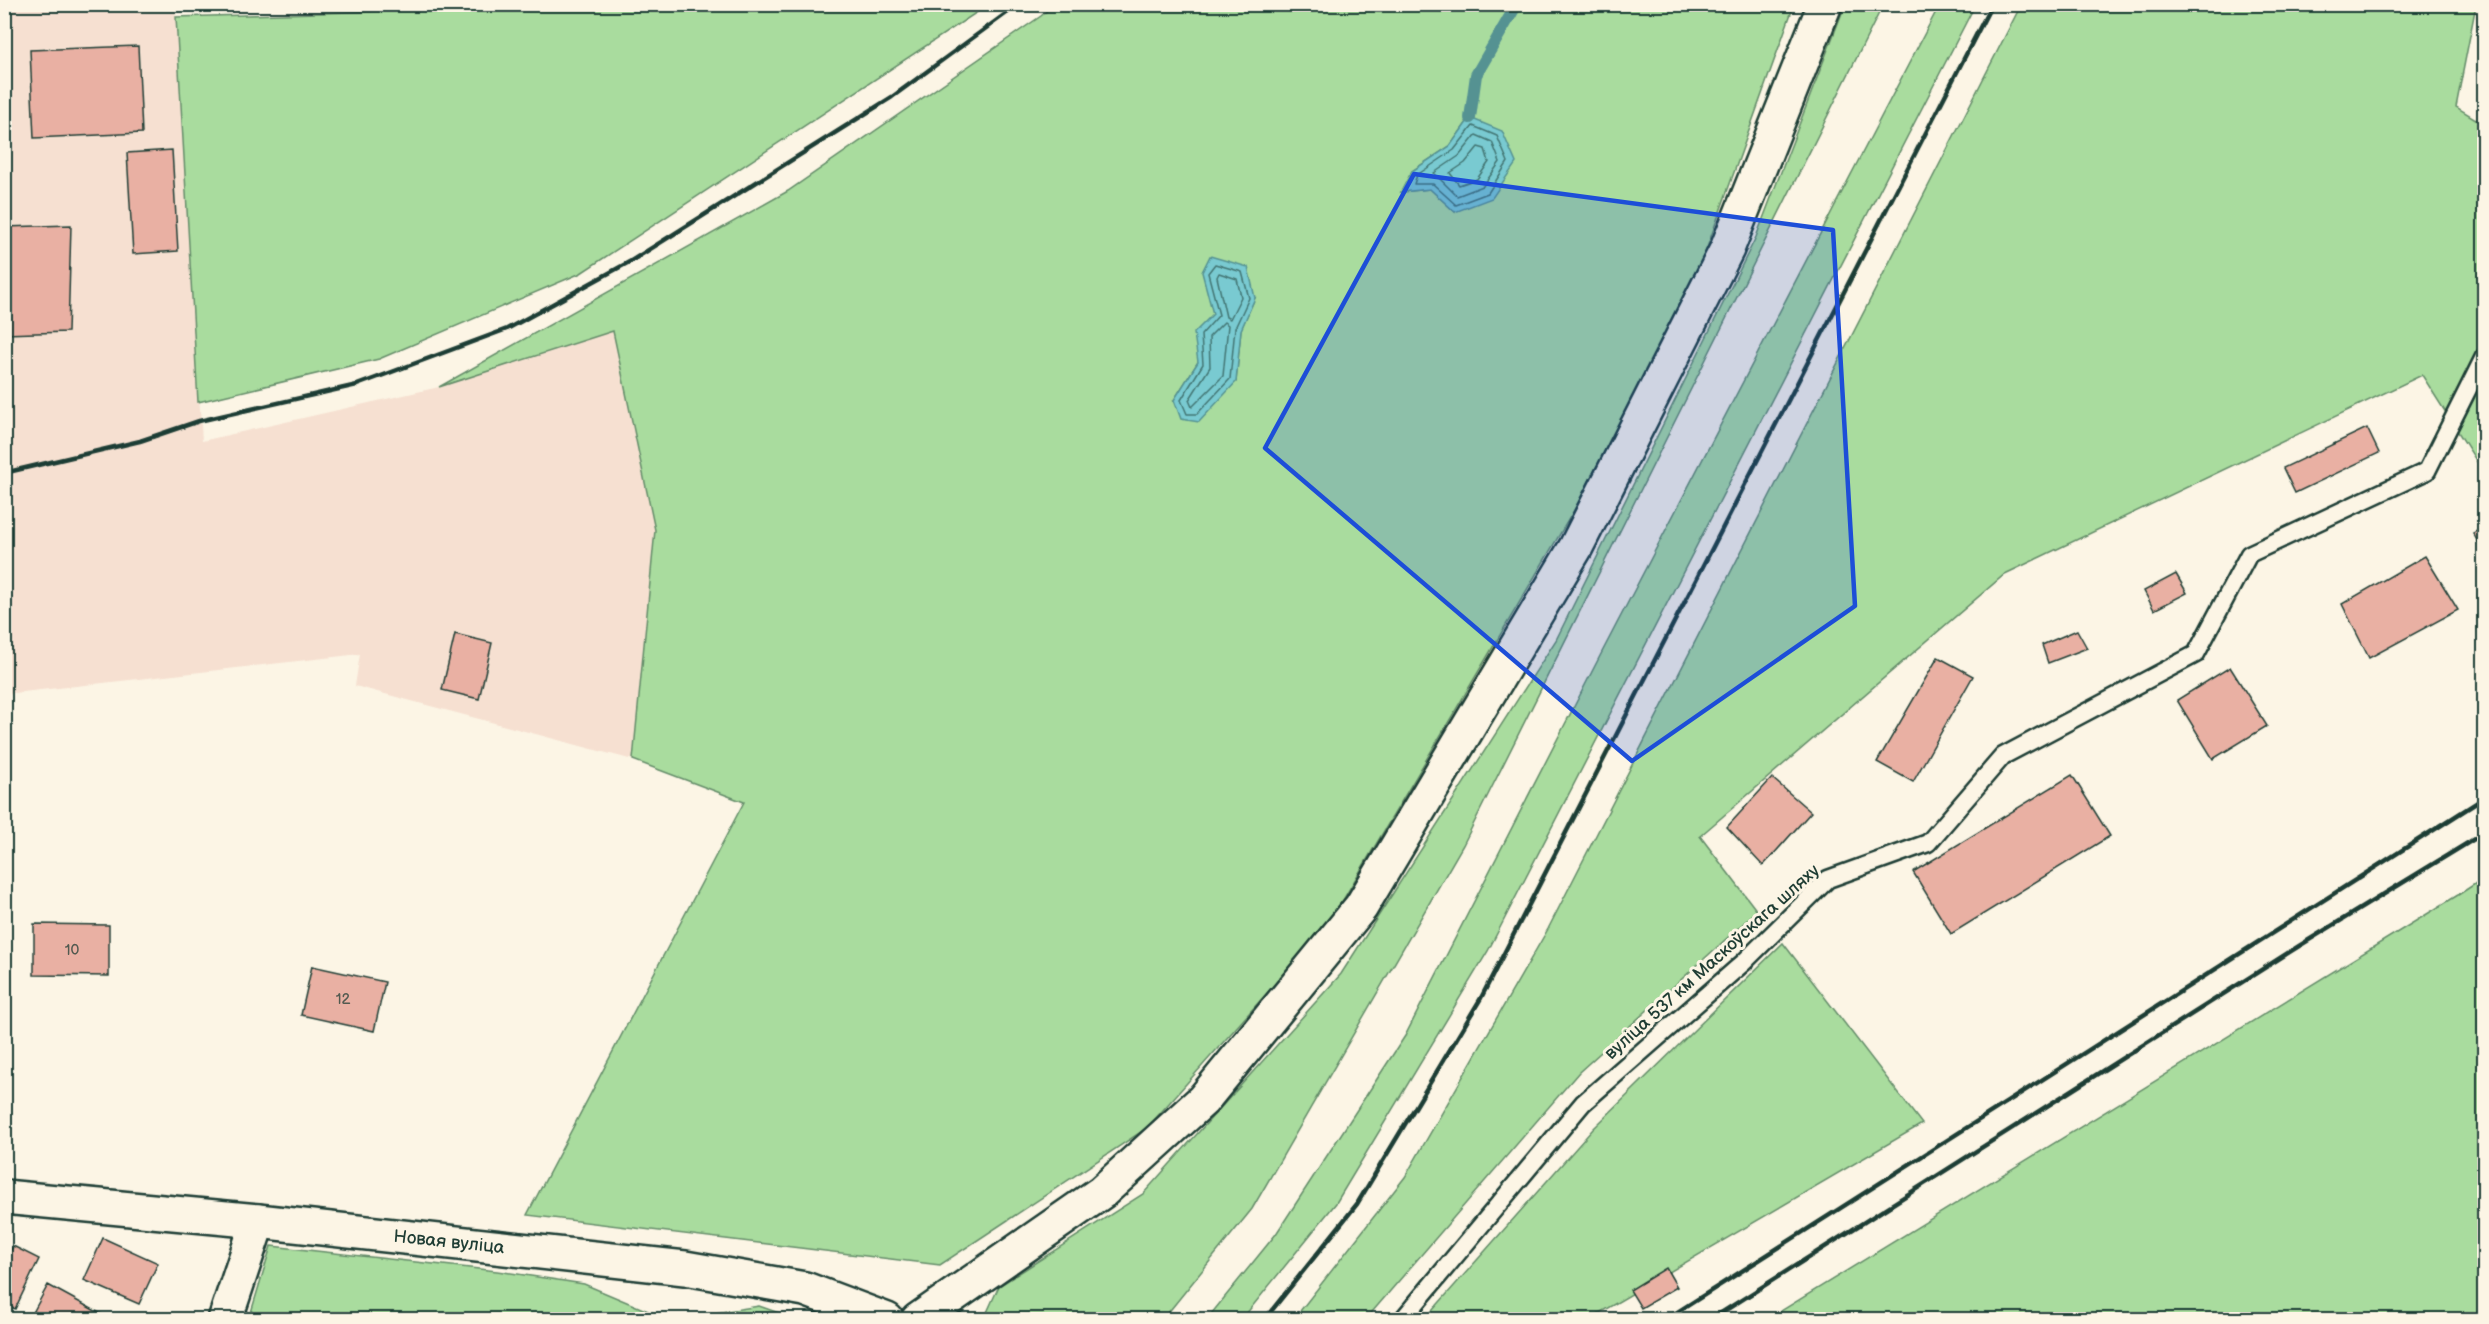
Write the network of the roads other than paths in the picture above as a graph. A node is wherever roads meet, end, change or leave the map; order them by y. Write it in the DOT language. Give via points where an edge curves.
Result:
graph roads {
  1 [pos="1825,4"];
  2 [pos="2484,357"];
  3 [pos="4,1197"];
  4 [pos="258,1221"];
  5 [pos="225,1320"];
  6 [pos="887,1320"];
  7 [pos="918,1320"];
  8 [pos="1401,1320"];
  1 -- 7 [label="street" via="1727,249 1576,547 1361,907 1203,1100 1102,1192"];
  2 -- 8 [label="lane, вуліца 537 км Маскоўскага шляху" via="2427,471 2249,554 2196,654 2003,756 1928,843 1828,879 1743,963 1583,1102"];
  3 -- 4 [label="street, Новая вуліца"];
  4 -- 5 [label="street"];
  4 -- 6 [label="street, Новая вуліца" via="685,1268 805,1289"];
}
